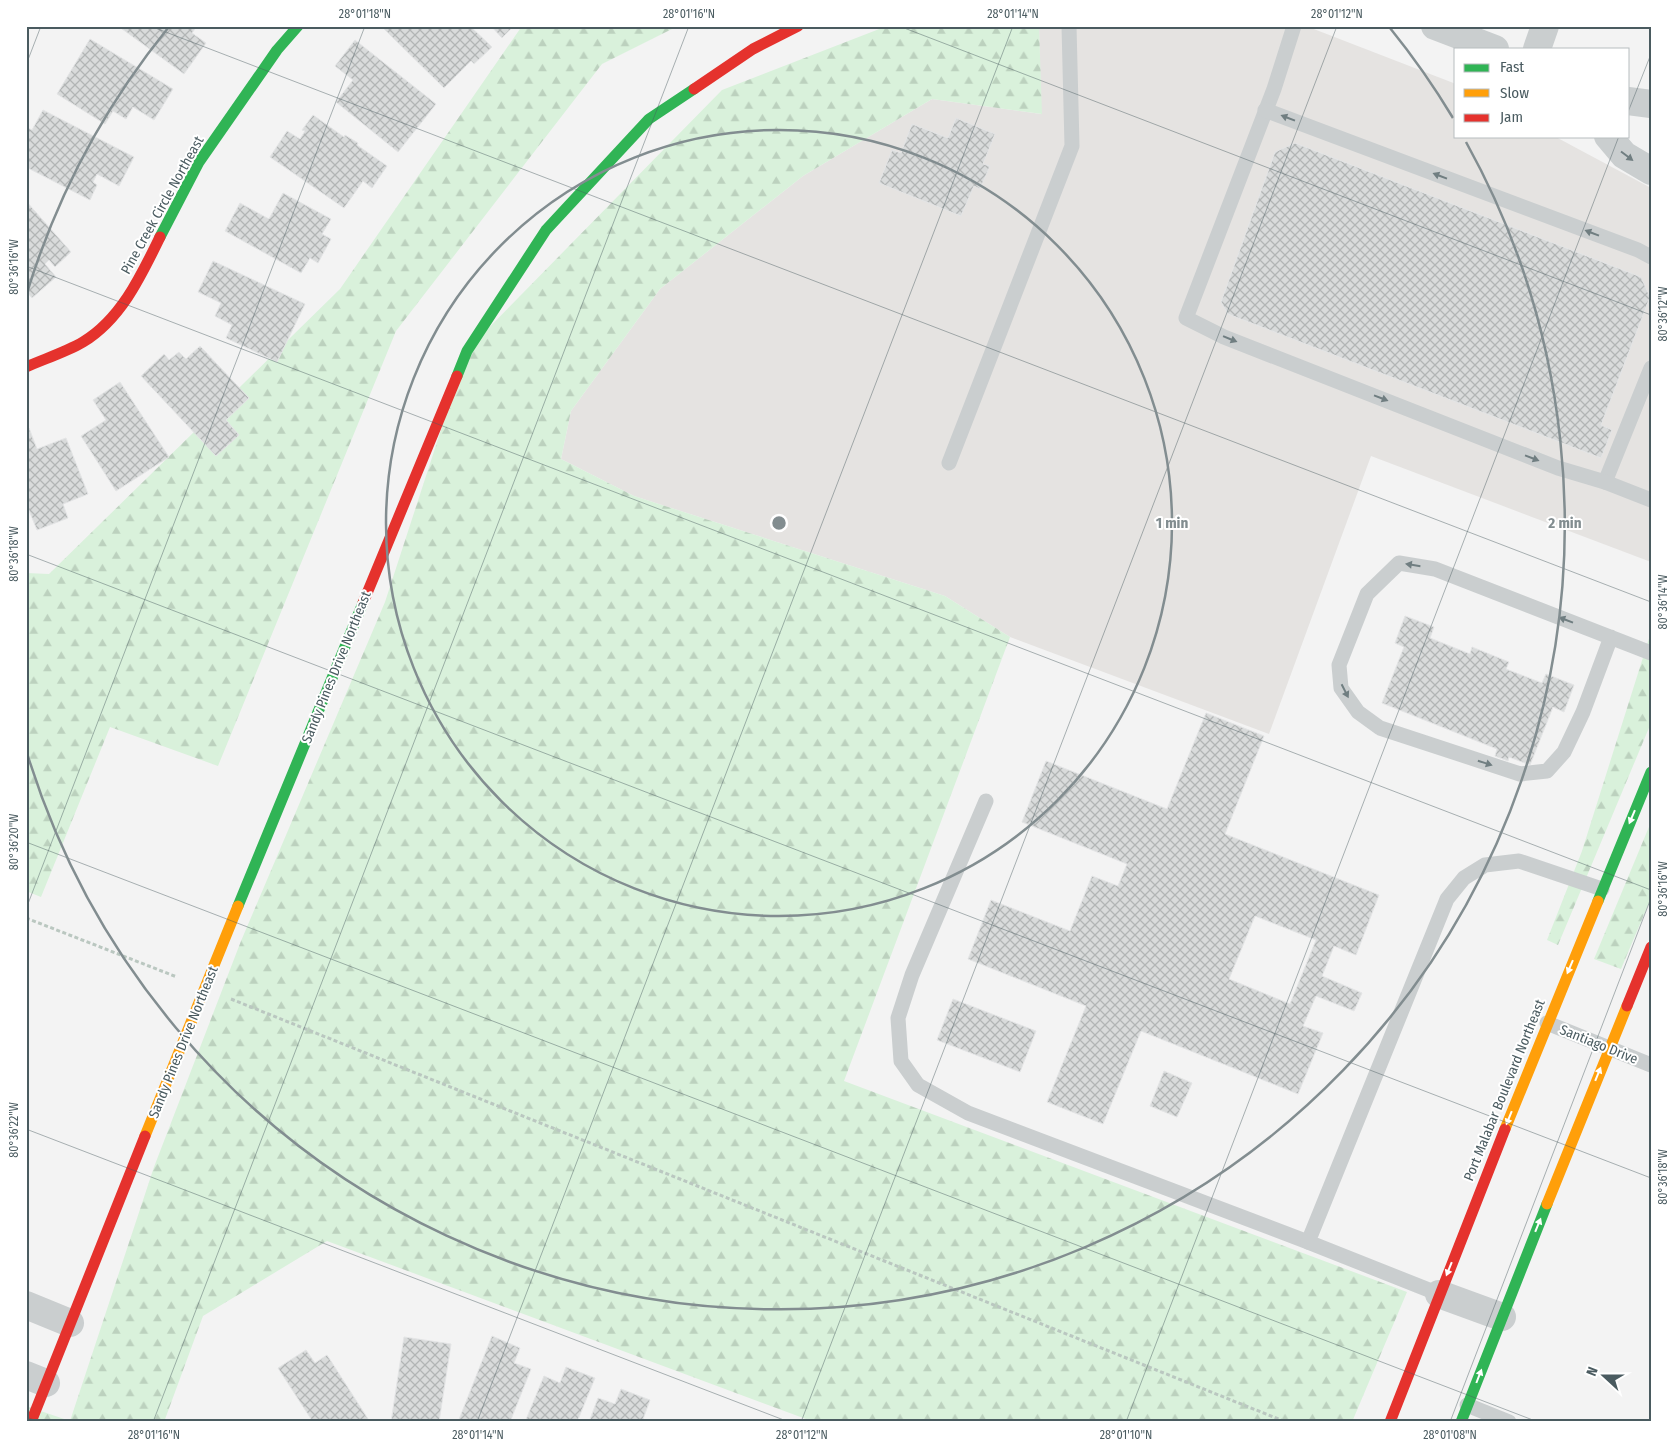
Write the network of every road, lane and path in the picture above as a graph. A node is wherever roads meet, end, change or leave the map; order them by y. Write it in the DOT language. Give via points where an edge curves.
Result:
graph roads {
  1 [pos="298,26"];
  2 [pos="798,26"];
  3 [pos="1069,26"];
  4 [pos="1294,26"];
  5 [pos="1435,26"];
  6 [pos="1545,26"];
  7 [pos="1492,48"];
  8 [pos="1537,48"];
  9 [pos="1630,102"];
  10 [pos="1651,104"];
  11 [pos="1265,110"];
  12 [pos="1610,138"];
  13 [pos="1651,171"];
  14 [pos="1644,253"];
  15 [pos="26,367"];
  16 [pos="1651,368"];
  17 [pos="948,463"];
  18 [pos="1605,482"];
  19 [pos="1651,500"];
  20 [pos="1611,638"];
  21 [pos="1651,653"];
  22 [pos="1651,772"];
  23 [pos="986,801"];
  24 [pos="1602,889"];
  25 [pos="26,918"];
  26 [pos="1651,947"];
  27 [pos="204,988"];
  28 [pos="1547,1023"];
  29 [pos="1609,1048"];
  30 [pos="1651,1065"];
  31 [pos="1308,1242"];
  32 [pos="1439,1294"];
  33 [pos="26,1305"];
  34 [pos="1502,1317"];
  35 [pos="70,1323"];
  36 [pos="36,1379"];
  37 [pos="1468,1405"];
  38 [pos="31,1422"];
  39 [pos="1286,1422"];
  40 [pos="1390,1422"];
  41 [pos="1461,1422"];
  42 [pos="1509,1422"];
  1 -- 15 [label="street, Pine Creek Circle Northeast" via="276,50 199,162 123,305 83,342"];
  2 -- 27 [label="street, Sandy Pines Drive Northeast" via="753,49 649,119 546,230 467,350"];
  3 -- 17 [label="lane" via="1072,146"];
  4 -- 11 [label="lane"];
  5 -- 7 [label="street"];
  6 -- 8 [label="street"];
  9 -- 10 [label="street"];
  14 -- 11 [label="lane, one-way"];
  11 -- 18 [label="lane, one-way" via="1186,318 1224,337 1558,468"];
  12 -- 13 [label="street, one-way" via="1624,155"];
  16 -- 18 [label="lane"];
  18 -- 19 [label="lane"];
  20 -- 20 [label="lane, one-way" via="1435,569 1399,563 1367,594 1339,665 1341,688 1358,712 1380,728 1520,774 1547,771 1564,752"];
  20 -- 21 [label="lane"];
  22 -- 24 [label="street, Port Malabar Boulevard Northeast, one-way"];
  23 -- 31 [label="lane" via="912,975 898,1018 901,1062 918,1085 968,1113"];
  24 -- 28 [label="street, Port Malabar Boulevard Northeast, one-way"];
  24 -- 31 [label="lane" via="1519,861 1486,865 1464,878 1447,899"];
  25 -- 27 [label="path"];
  26 -- 29 [label="street"];
  27 -- 35 [label="street, Sandy Pines Drive Northeast"];
  27 -- 39 [label="path"];
  28 -- 29 [label="lane, Santiago Drive"];
  28 -- 32 [label="street, Port Malabar Boulevard Northeast, one-way"];
  29 -- 30 [label="lane, Santiago Drive"];
  34 -- 29 [label="street, one-way"];
  31 -- 32 [label="lane"];
  32 -- 34 [label="street"];
  32 -- 40 [label="street, Port Malabar Boulevard Northeast"];
  33 -- 35 [label="street"];
  37 -- 34 [label="street, one-way"];
  35 -- 36 [label="street, Sandy Pines Drive Northeast"];
  36 -- 38 [label="street, Sandy Pines Drive Northeast"];
  37 -- 41 [label="street"];
  37 -- 42 [label="lane"];
}
